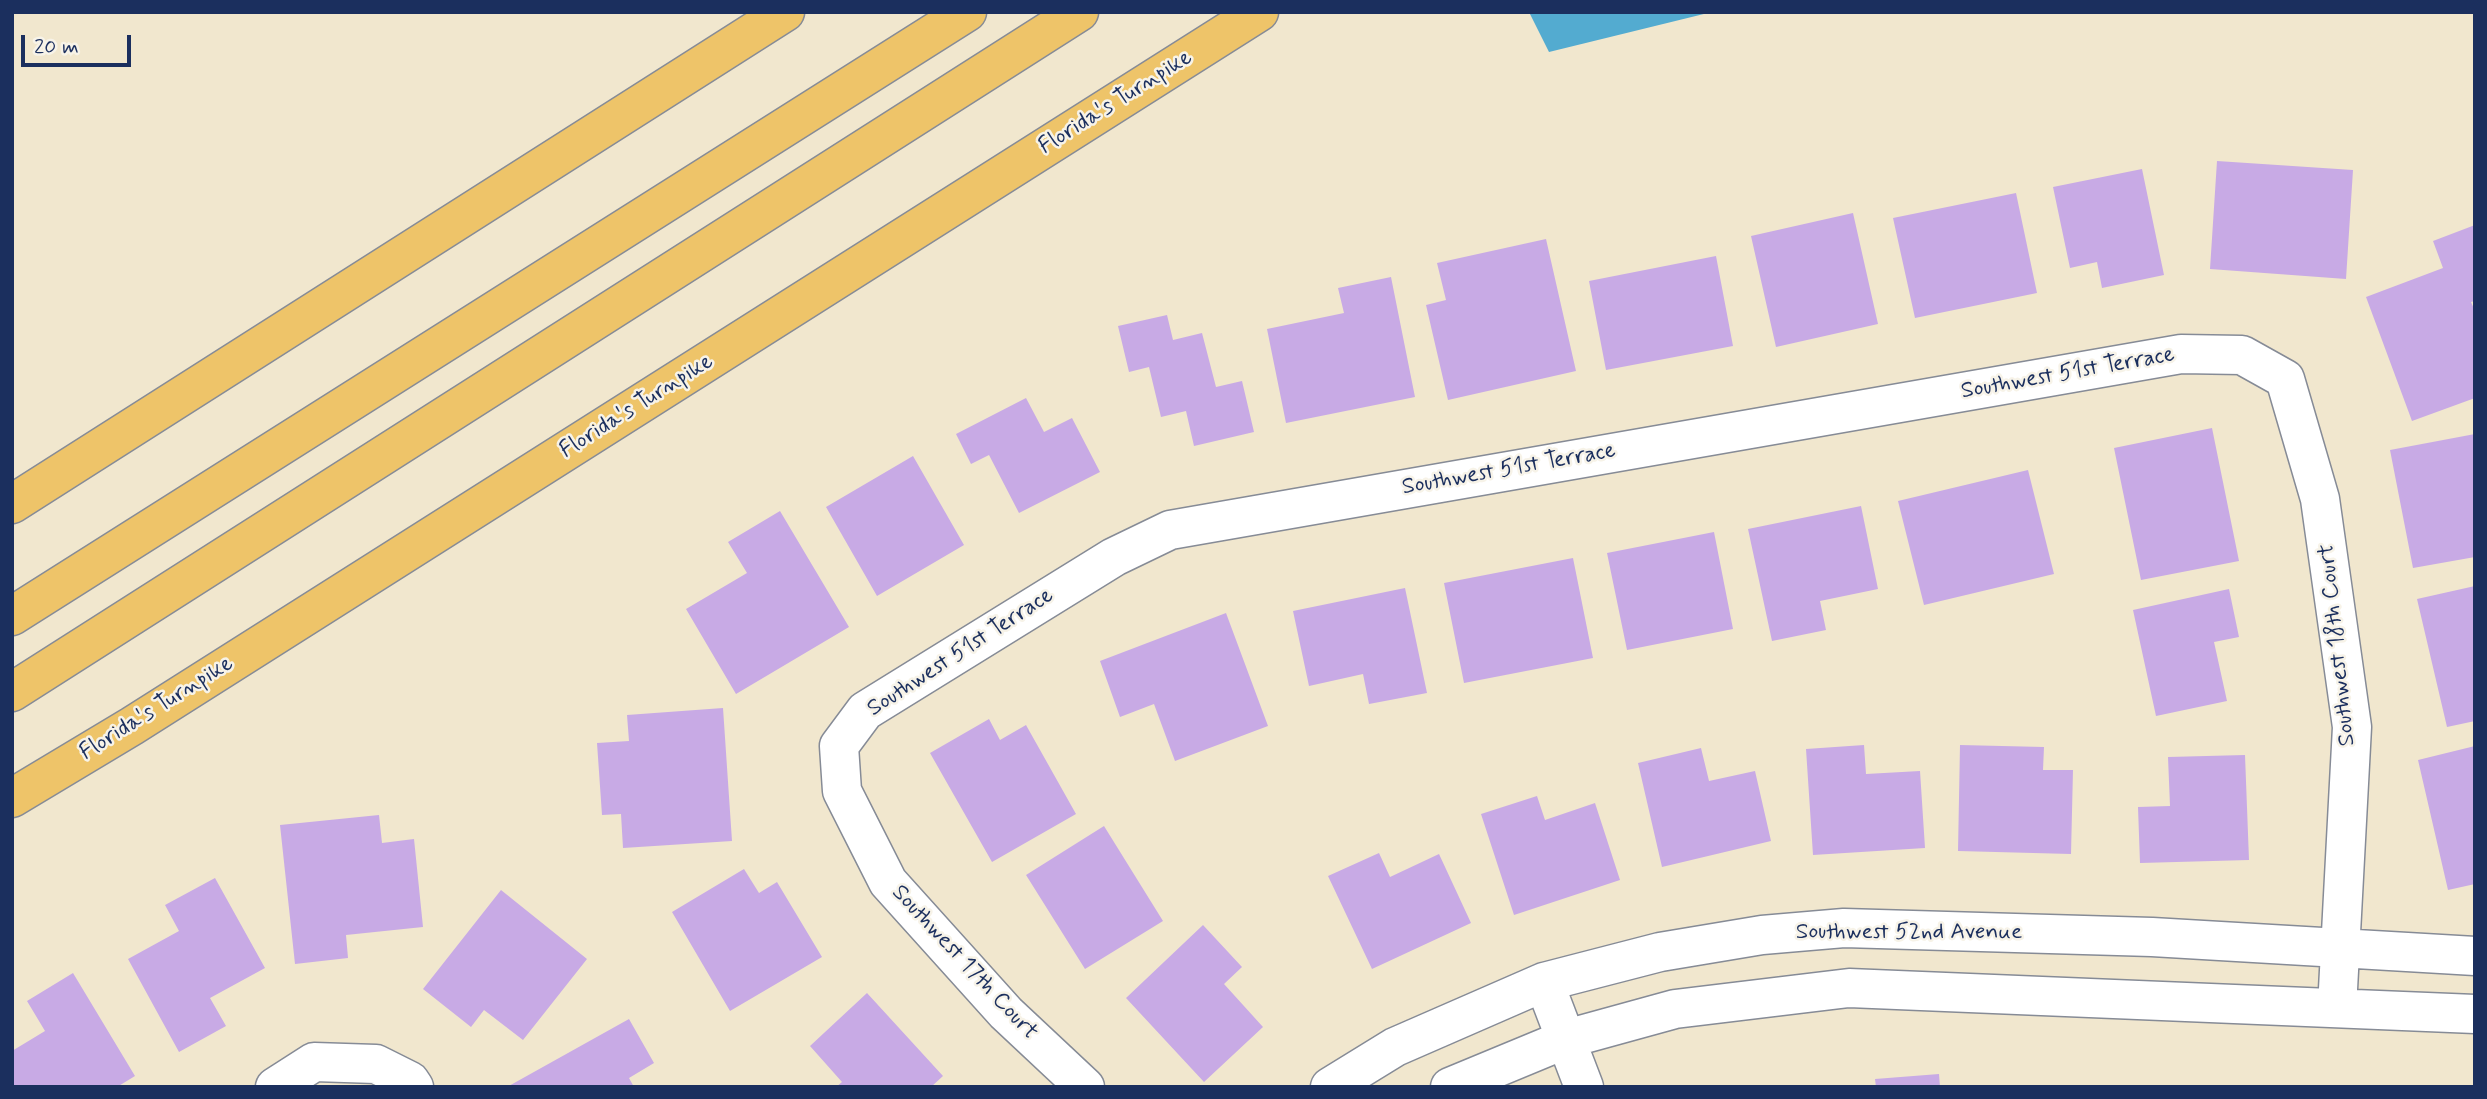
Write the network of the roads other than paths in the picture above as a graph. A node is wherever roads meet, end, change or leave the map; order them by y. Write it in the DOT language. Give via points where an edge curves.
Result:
graph roads {
  1 [pos="786,12"];
  2 [pos="967,12"];
  3 [pos="1079,12"];
  4 [pos="1259,12"];
  5 [pos="2242,355"];
  6 [pos="12,504"];
  7 [pos="12,616"];
  8 [pos="12,692"];
  9 [pos="839,746"];
  10 [pos="12,797"];
  11 [pos="2342,950"];
  12 [pos="2475,956"];
  13 [pos="1544,982"];
  14 [pos="2337,1008"];
  15 [pos="2475,1014"];
  16 [pos="1566,1039"];
  17 [pos="275,1087"];
  18 [pos="414,1087"];
  19 [pos="1086,1087"];
  20 [pos="1330,1087"];
  21 [pos="1450,1087"];
  22 [pos="1584,1087"];
  1 -- 6 [label="highway"];
  2 -- 7 [label="highway"];
  3 -- 8 [label="highway"];
  4 -- 10 [label="highway, Florida's Turnpike" via="144,719"];
  5 -- 9 [label="street, Southwest 51st Terrace" via="2181,354 1170,530 1114,557 865,711"];
  5 -- 11 [label="street, Southwest 18th Court" via="2285,379 2320,499 2352,727"];
  9 -- 19 [label="street, Southwest 17th Court" via="842,791 888,882 1006,1013"];
  11 -- 12 [label="street, Southwest 52nd Avenue"];
  11 -- 13 [label="street, Southwest 52nd Avenue" via="2152,937 1844,928 1762,935 1660,952"];
  11 -- 14 [label="street, Southwest 18th Court"];
  13 -- 16 [label="street"];
  13 -- 20 [label="street, Southwest 52nd Avenue" via="1395,1047"];
  14 -- 15 [label="street"];
  14 -- 16 [label="street" via="1849,988 1675,1009"];
  16 -- 21 [label="street"];
  16 -- 22 [label="street"];
  17 -- 18 [label="street" via="314,1062 376,1064"];
}
